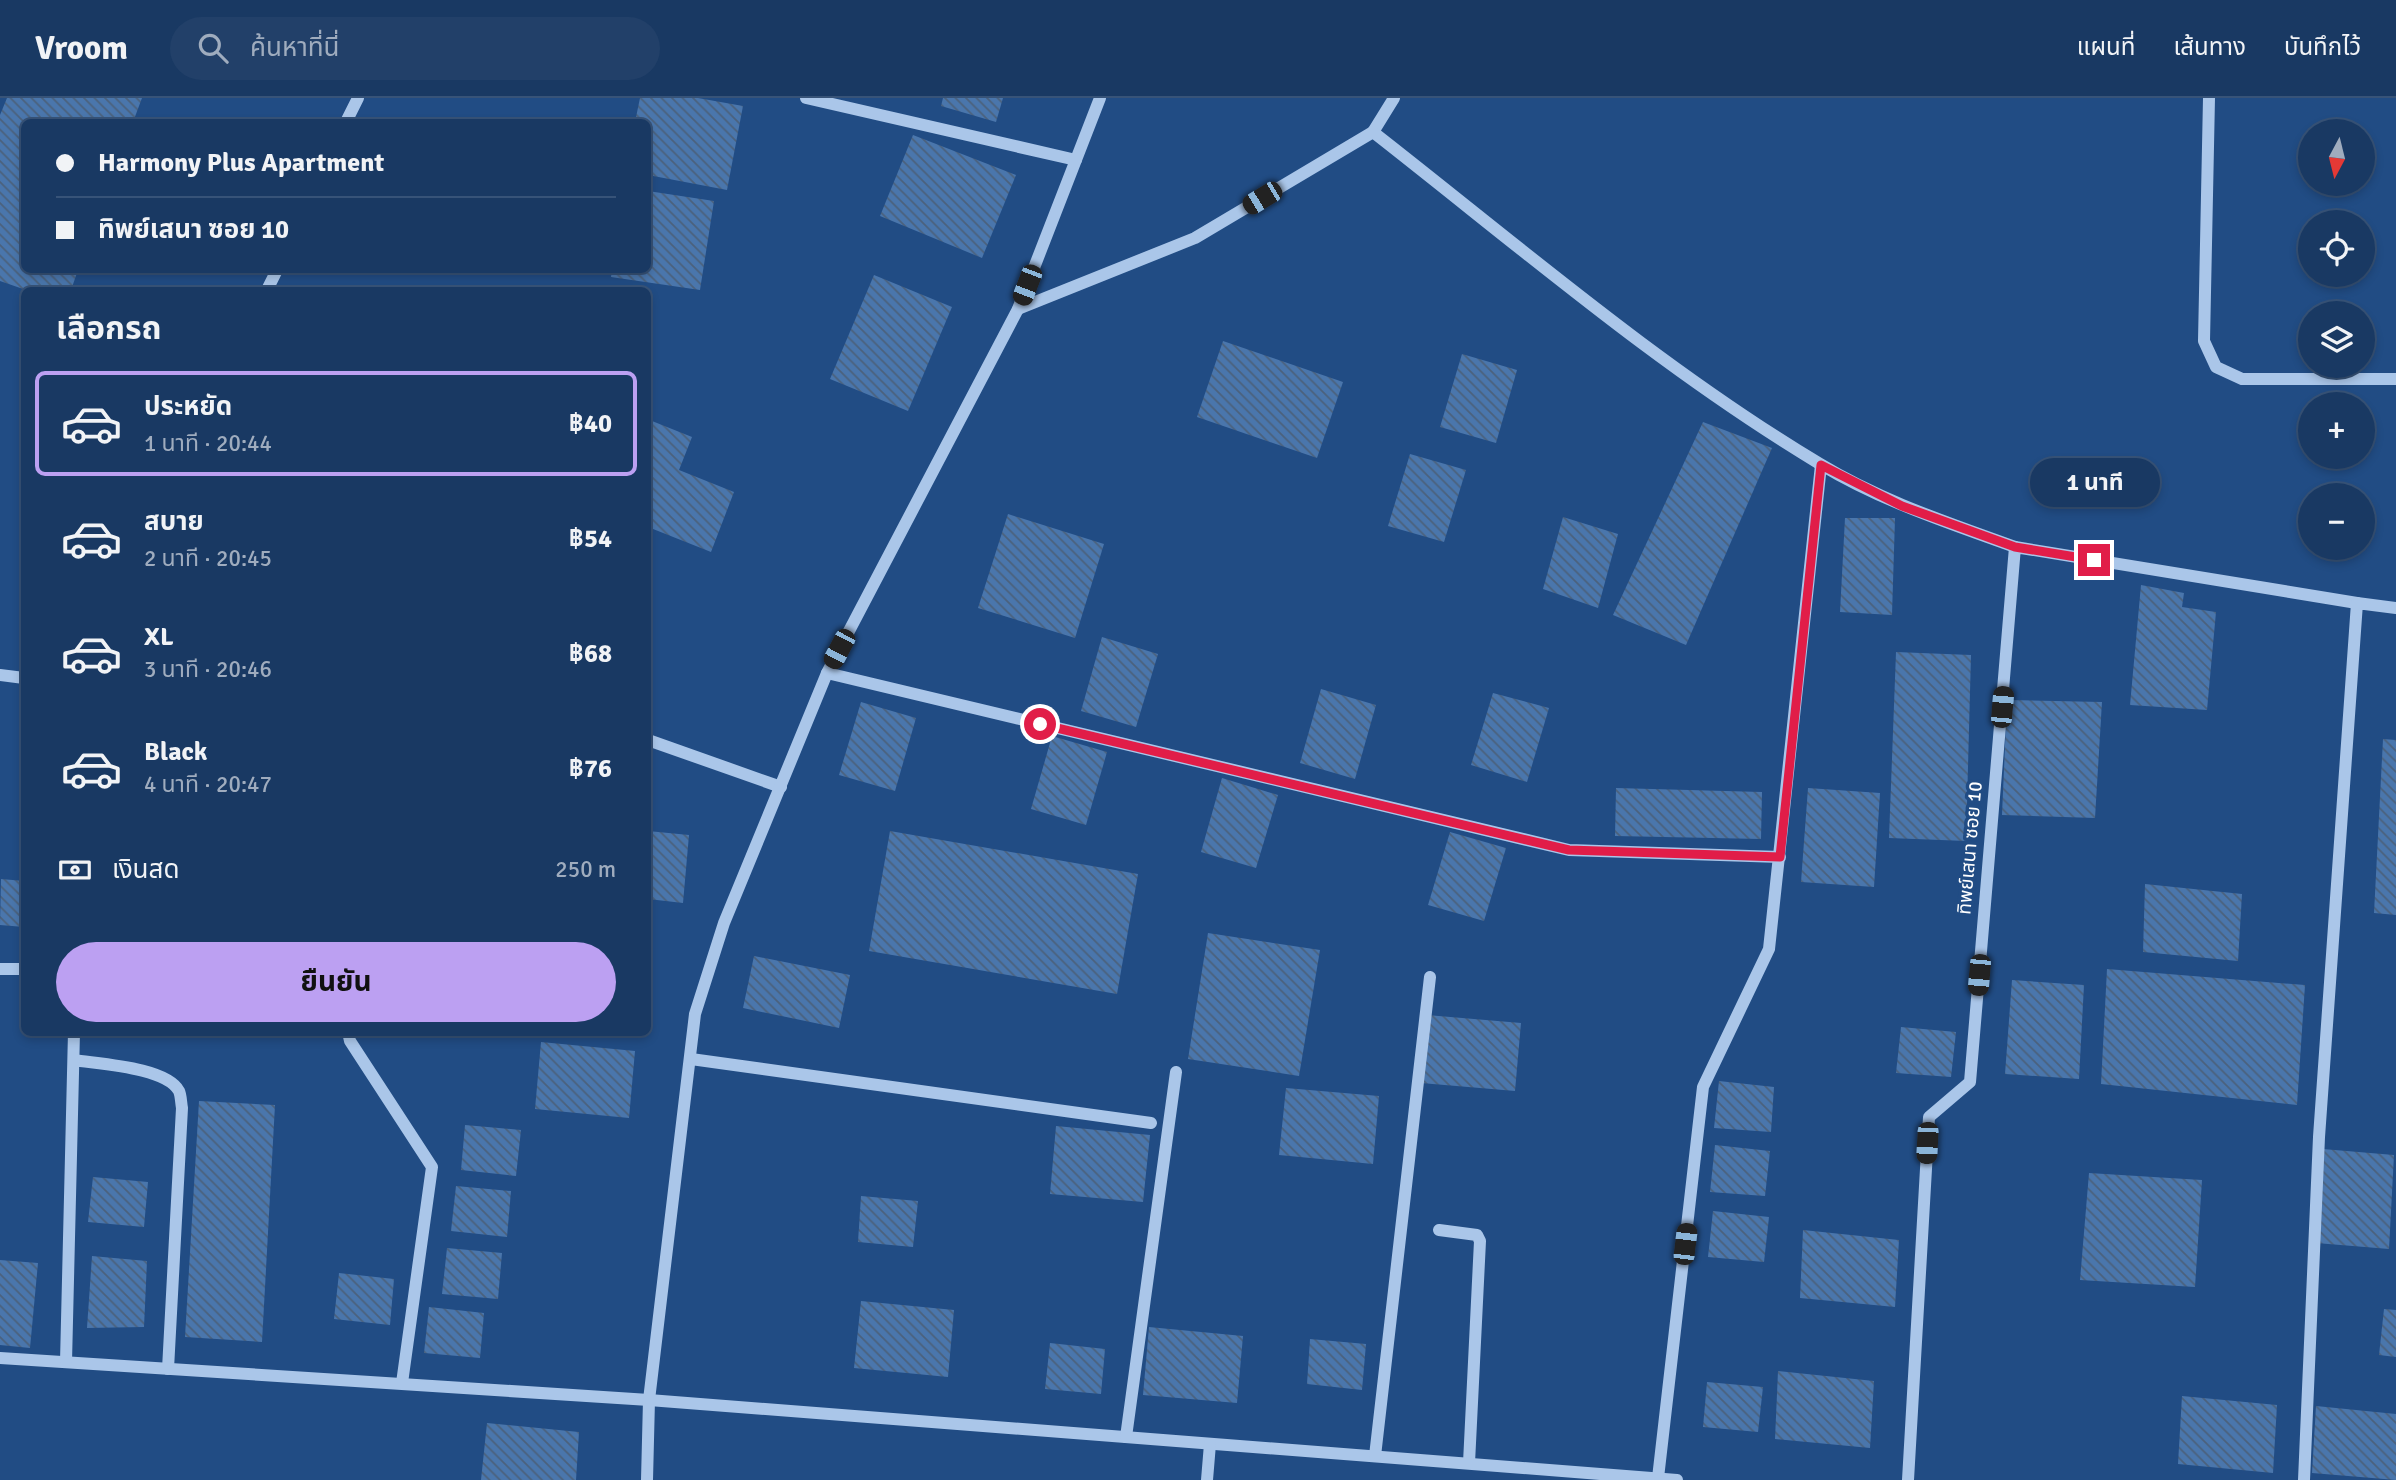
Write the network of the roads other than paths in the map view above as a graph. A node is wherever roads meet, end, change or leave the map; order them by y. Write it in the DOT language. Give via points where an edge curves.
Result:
graph roads {
  1 [pos="358,98"];
  2 [pos="806,98"];
  3 [pos="1100,98"];
  4 [pos="1394,98"];
  5 [pos="2209,98"];
  6 [pos="348,119"];
  7 [pos="1373,132"];
  8 [pos="1076,160"];
  9 [pos="1018,309"];
  10 [pos="2396,379"];
  11 [pos="1821,465"];
  12 [pos="2015,547"];
  13 [pos="2357,603"];
  14 [pos="2396,608"];
  15 [pos="827,673"];
  16 [pos="0,675"];
  17 [pos="21,678"];
  18 [pos="651,741"];
  19 [pos="782,787"];
  20 [pos="1780,857"];
  21 [pos="0,969"];
  22 [pos="21,969"];
  23 [pos="1430,977"];
  24 [pos="74,1036"];
  25 [pos="349,1036"];
  26 [pos="691,1059"];
  27 [pos="74,1060"];
  28 [pos="1176,1072"];
  29 [pos="1151,1123"];
  30 [pos="1439,1230"];
  31 [pos="0,1358"];
  32 [pos="66,1362"];
  33 [pos="168,1369"];
  34 [pos="402,1383"];
  35 [pos="649,1400"];
  36 [pos="1126,1437"];
  37 [pos="1210,1444"];
  38 [pos="1375,1457"];
  39 [pos="1469,1463"];
  40 [pos="1658,1478"];
  41 [pos="647,1480"];
  42 [pos="1207,1480"];
  43 [pos="1677,1480"];
  44 [pos="1908,1480"];
  45 [pos="2304,1480"];
  1 -- 6 [label="street"];
  2 -- 8 [label="street"];
  3 -- 8 [label="street"];
  4 -- 7 [label="street"];
  5 -- 10 [label="street" via="2204,341 2216,367 2242,379"];
  7 -- 9 [label="street" via="1195,238"];
  7 -- 11 [label="street" via="1619,329"];
  8 -- 9 [label="street"];
  9 -- 15 [label="street"];
  11 -- 12 [label="street" via="1902,506"];
  11 -- 20 [label="street"];
  12 -- 13 [label="street"];
  12 -- 44 [label="street, ทิพย์เสนา ซอย 10" via="1970,1082 1928,1116"];
  13 -- 14 [label="street"];
  13 -- 45 [label="street" via="2319,1137"];
  15 -- 19 [label="street"];
  15 -- 20 [label="street" via="1569,850"];
  16 -- 17 [label="street"];
  18 -- 19 [label="street"];
  19 -- 26 [label="street" via="724,923 695,1014"];
  20 -- 40 [label="street" via="1769,948 1703,1087"];
  21 -- 22 [label="street"];
  23 -- 38 [label="street"];
  24 -- 27 [label="street"];
  25 -- 34 [label="street" via="432,1167"];
  26 -- 29 [label="street"];
  26 -- 35 [label="street"];
  27 -- 32 [label="street"];
  27 -- 33 [label="street" via="135,1069 164,1079 178,1090 182,1108"];
  28 -- 36 [label="street"];
  30 -- 39 [label="street" via="1477,1235 1481,1249"];
  31 -- 32 [label="street"];
  32 -- 33 [label="street"];
  33 -- 34 [label="street"];
  34 -- 35 [label="street"];
  35 -- 36 [label="street"];
  35 -- 41 [label="street"];
  36 -- 37 [label="street"];
  37 -- 38 [label="street"];
  37 -- 42 [label="street"];
  38 -- 39 [label="street"];
  39 -- 40 [label="street"];
  40 -- 43 [label="street"];
}
